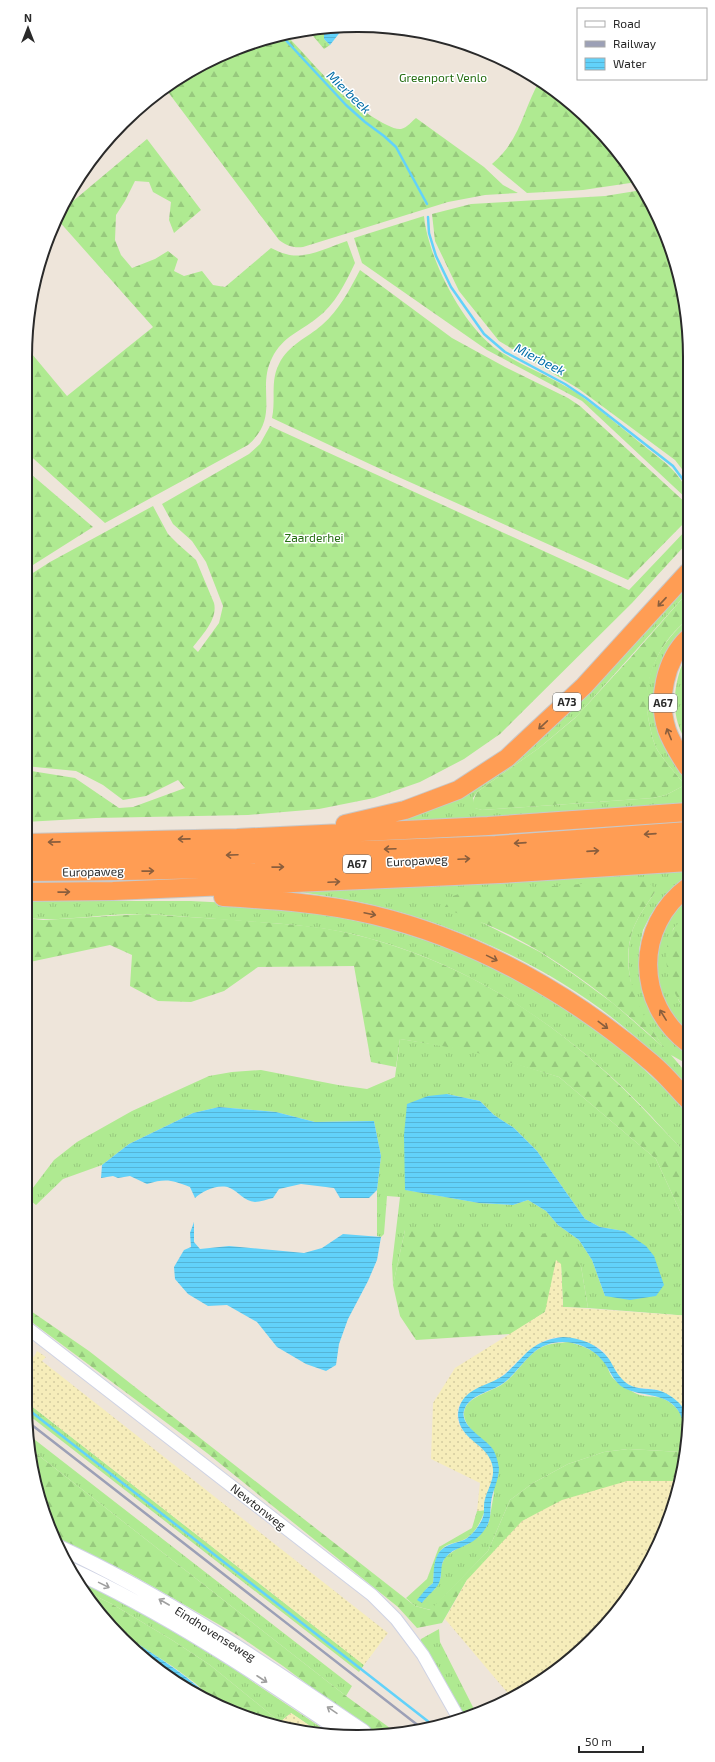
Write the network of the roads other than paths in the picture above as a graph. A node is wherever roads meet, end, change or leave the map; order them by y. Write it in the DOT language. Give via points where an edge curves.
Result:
graph roads {
  1 [pos="683,577"];
  2 [pos="683,644"];
  3 [pos="683,760"];
  4 [pos="683,812"];
  5 [pos="683,831"];
  6 [pos="237,838"];
  7 [pos="32,843"];
  8 [pos="683,844"];
  9 [pos="32,859"];
  10 [pos="683,862"];
  11 [pos="32,872"];
  12 [pos="113,891"];
  13 [pos="683,891"];
  14 [pos="32,892"];
  15 [pos="683,1039"];
  16 [pos="683,1095"];
  17 [pos="32,1331"];
  18 [pos="68,1551"];
  19 [pos="80,1574"];
  20 [pos="457,1715"];
  21 [pos="338,1729"];
  22 [pos="361,1730"];
  1 -- 6 [label="highway, A73, one-way" via="584,686 507,758 458,790 405,810 352,824"];
  3 -- 2 [label="highway, A67, one-way" via="667,729 663,705 665,682 676,653"];
  4 -- 6 [label="highway" via="488,826"];
  5 -- 9 [label="highway, Europaweg / A67, one-way" via="496,845 182,857"];
  6 -- 7 [label="highway, one-way"];
  11 -- 8 [label="highway, Europaweg / A67, one-way" via="306,867 495,858"];
  12 -- 10 [label="highway, A67, one-way" via="500,874"];
  14 -- 12 [label="highway, A67, one-way"];
  12 -- 16 [label="highway, A67, one-way" via="290,900 373,915 439,936 521,972 578,1006 654,1065"];
  15 -- 13 [label="highway, one-way" via="673,1030 660,1010 651,988 648,962 651,939 660,918 671,901"];
  17 -- 20 [label="street, Newtonweg" via="372,1595 396,1619 423,1655"];
  22 -- 18 [label="main road, Eindhovenseweg, one-way" via="180,1611 114,1573"];
  19 -- 21 [label="main road, Eindhovenseweg, one-way" via="173,1623"];
}
